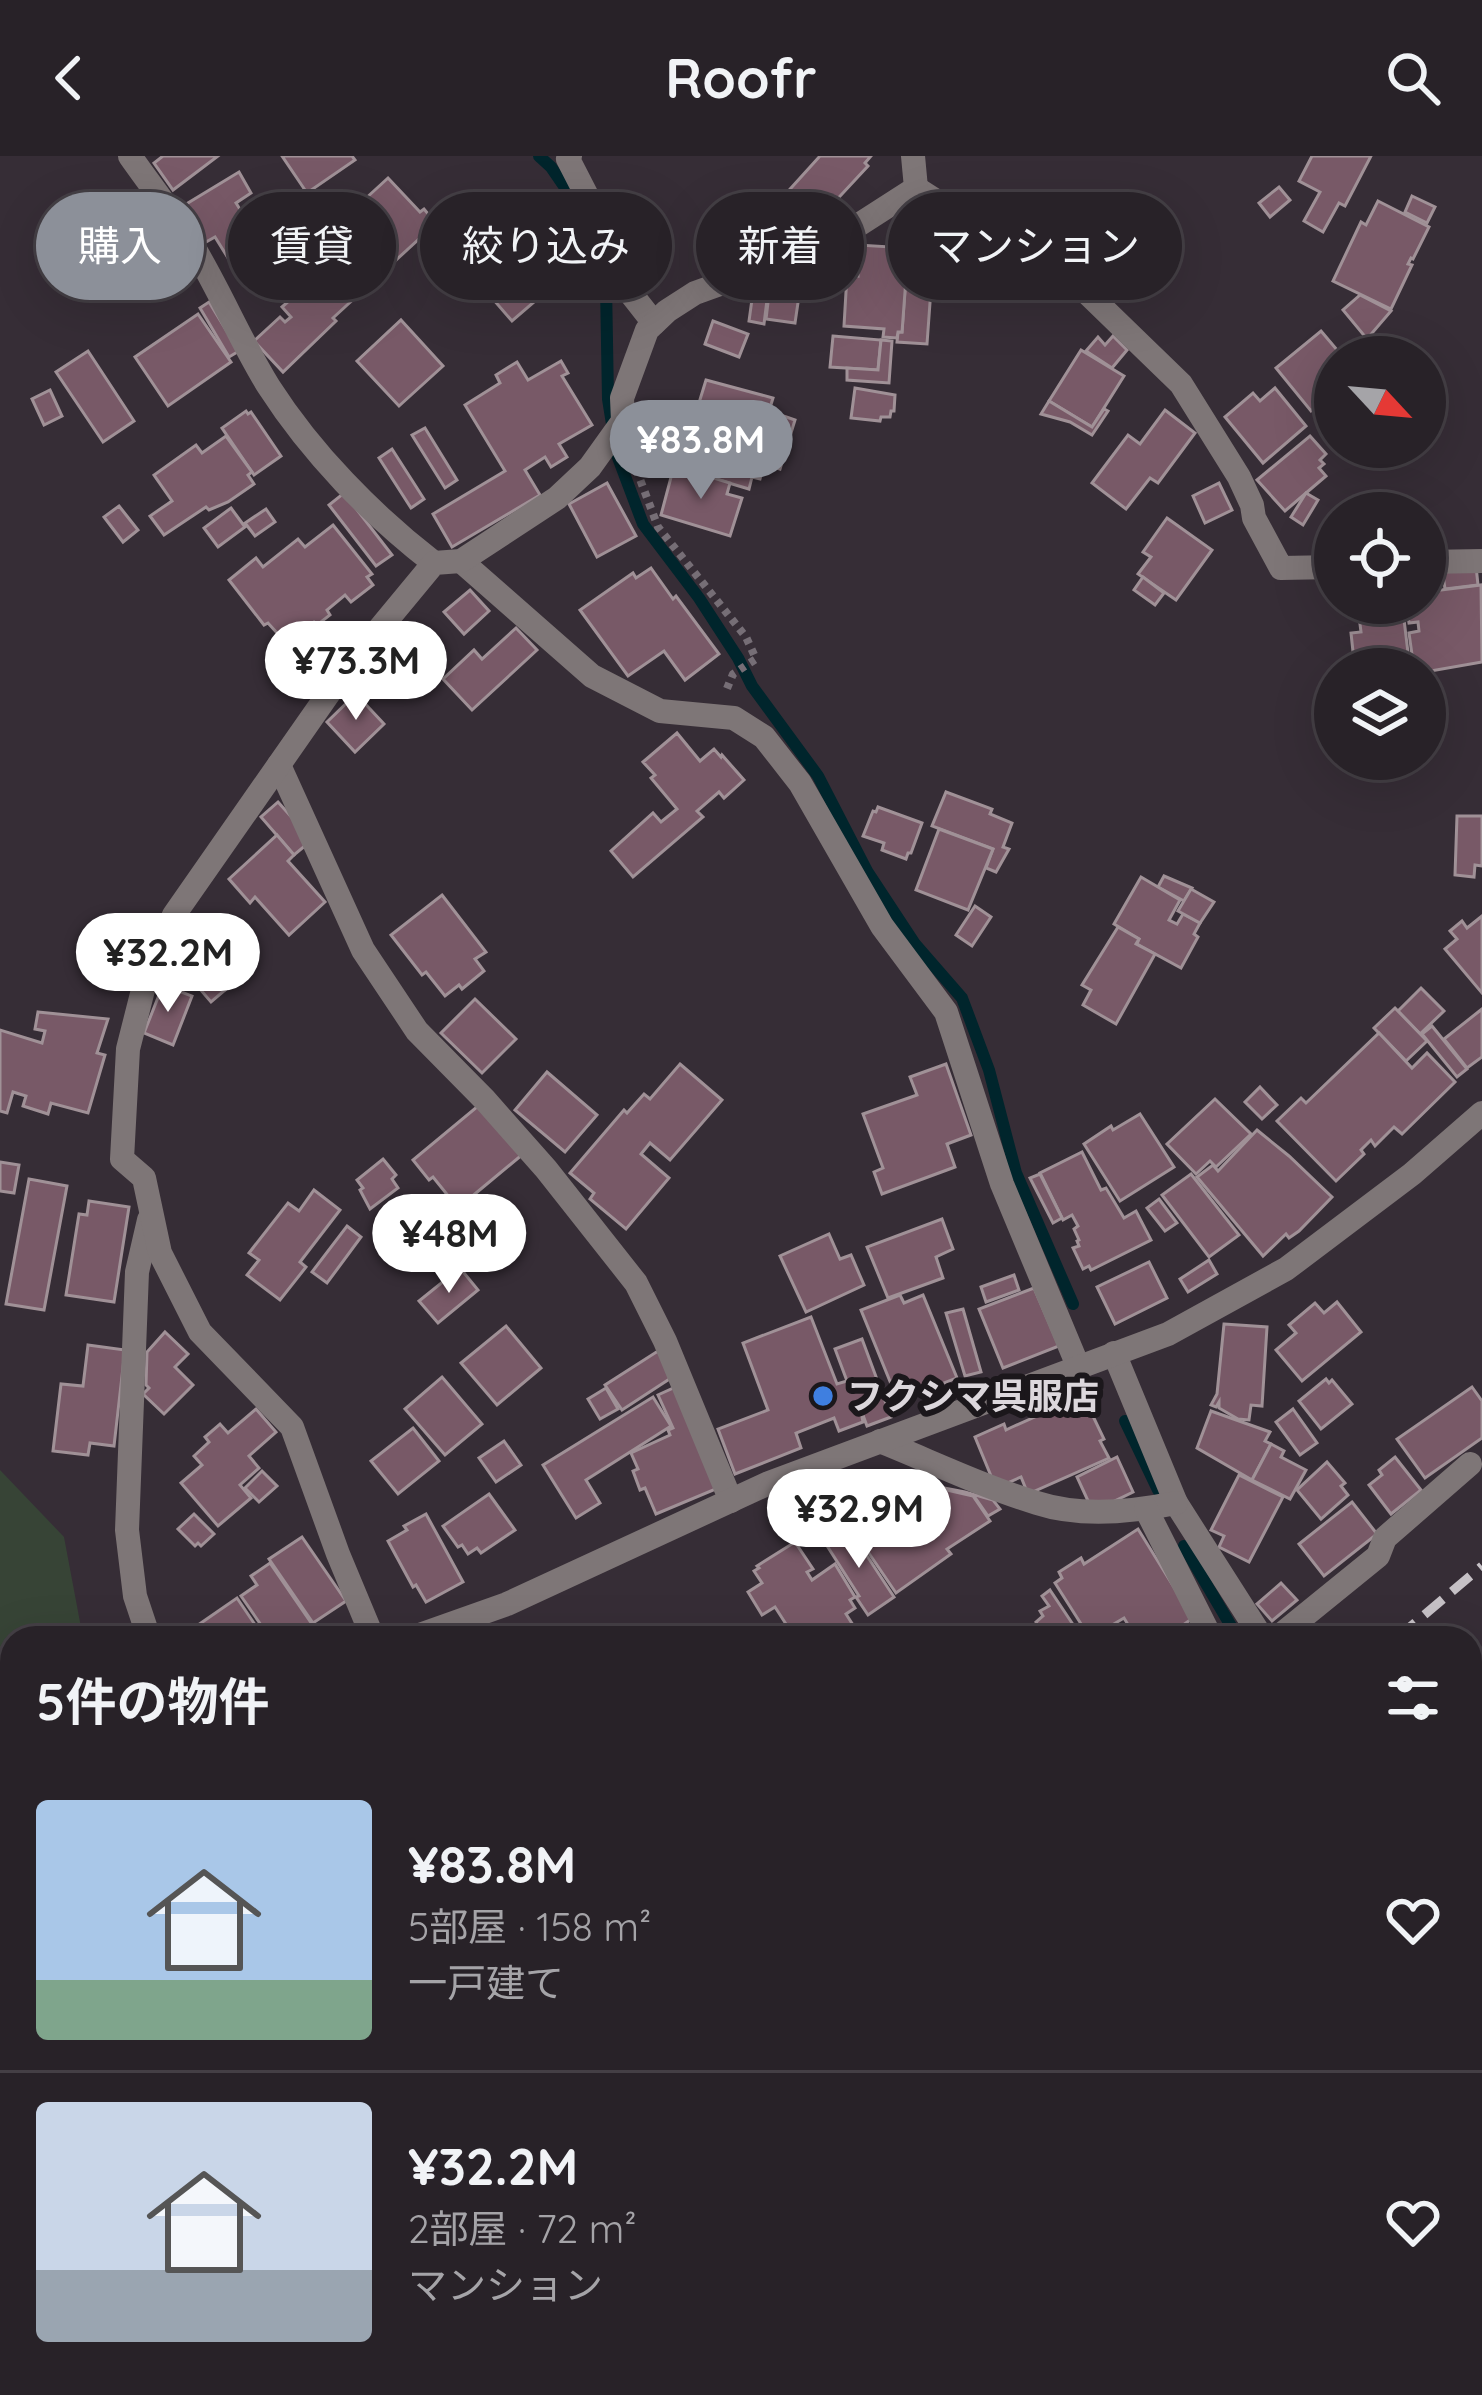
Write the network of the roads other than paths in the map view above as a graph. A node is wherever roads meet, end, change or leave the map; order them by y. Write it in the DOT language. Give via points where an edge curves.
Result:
graph roads {
  1 [pos="130,156"];
  2 [pos="571,156"];
  3 [pos="913,156"];
  4 [pos="916,188"];
  5 [pos="654,323"];
  6 [pos="461,561"];
  7 [pos="1482,561"];
  8 [pos="1446,562"];
  9 [pos="434,563"];
  10 [pos="1314,567"];
  11 [pos="279,765"];
  12 [pos="1482,1112"];
  13 [pos="151,1212"];
  14 [pos="1114,1353"];
  15 [pos="1078,1366"];
  16 [pos="880,1442"];
  17 [pos="1471,1464"];
  18 [pos="731,1501"];
  19 [pos="1176,1503"];
  20 [pos="1146,1509"];
  21 [pos="145,1626"];
  22 [pos="369,1626"];
  23 [pos="445,1626"];
  24 [pos="1205,1626"];
  25 [pos="1254,1626"];
  26 [pos="1292,1626"];
  1 -- 9 [label="street" via="314,448"];
  2 -- 5 [label="street" via="621,280"];
  3 -- 4 [label="street"];
  4 -- 5 [label="street" via="860,224 695,293"];
  4 -- 10 [label="street" via="1084,290 1191,396 1280,568"];
  5 -- 6 [label="street" via="616,431 590,467"];
  6 -- 9 [label="street"];
  6 -- 15 [label="street" via="592,676 660,711 734,718 764,737 800,783 881,926 946,1012 1002,1184"];
  7 -- 8 [label="street"];
  9 -- 11 [label="street"];
  11 -- 13 [label="street" via="174,915 146,978 128,1048 122,1159 144,1178"];
  11 -- 18 [label="street" via="364,950 417,1031 546,1169 636,1283"];
  12 -- 14 [label="street" via="1286,1269 1168,1334"];
  13 -- 21 [label="street" via="137,1273 127,1531"];
  13 -- 22 [label="street" via="160,1252 200,1332 292,1427"];
  14 -- 15 [label="street"];
  14 -- 19 [label="street"];
  15 -- 16 [label="street"];
  16 -- 18 [label="street"];
  16 -- 20 [label="street" via="1040,1504"];
  17 -- 26 [label="street"];
  18 -- 23 [label="street"];
  19 -- 20 [label="street"];
  19 -- 25 [label="street"];
  20 -- 24 [label="street"];
}
